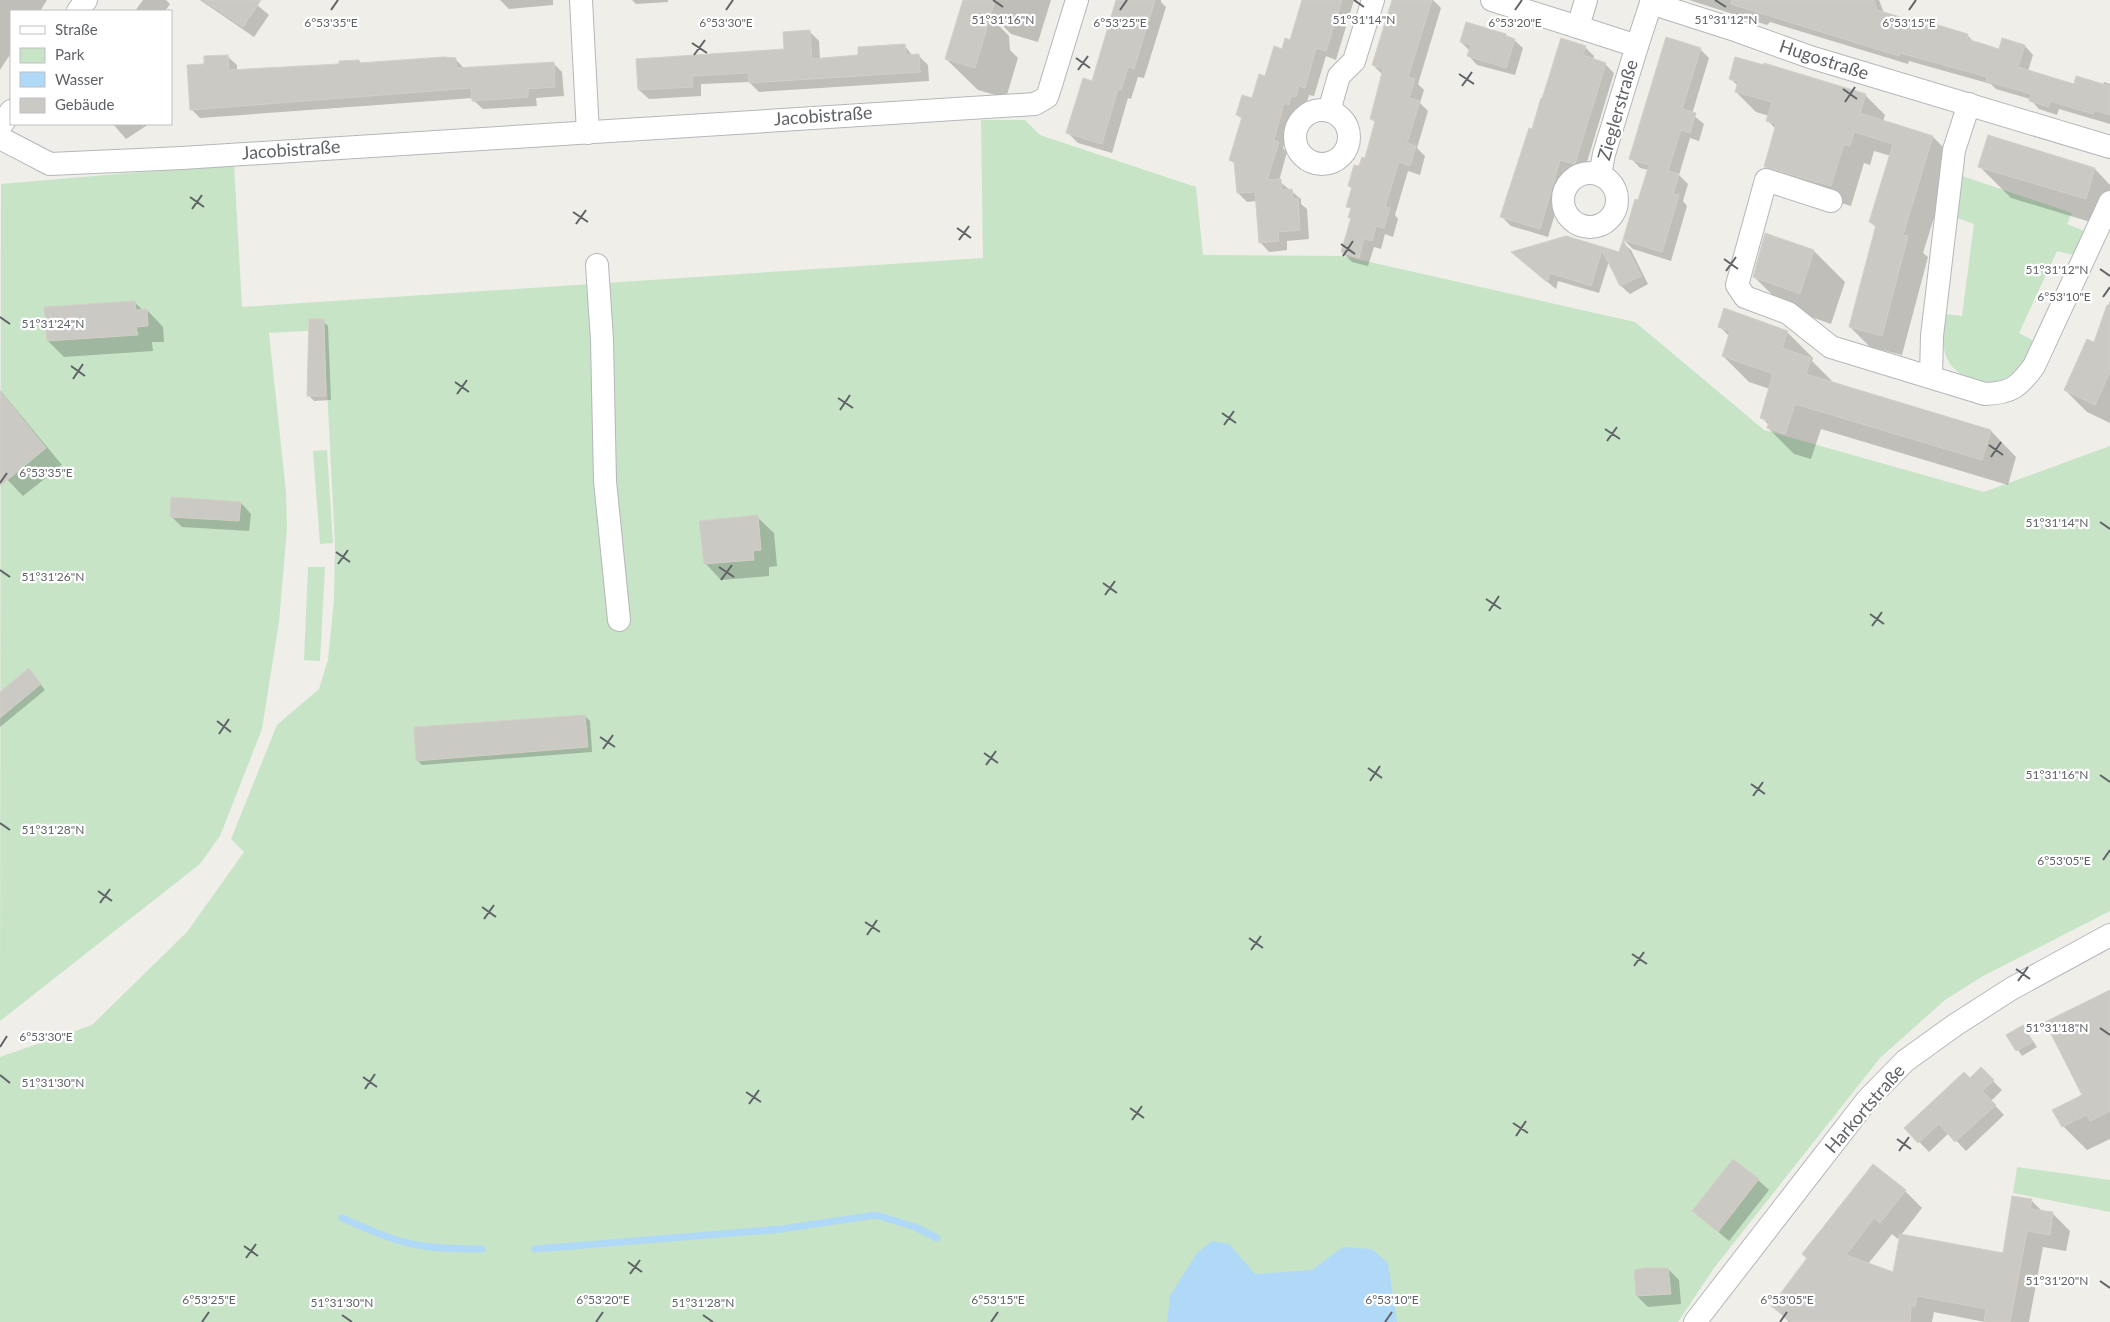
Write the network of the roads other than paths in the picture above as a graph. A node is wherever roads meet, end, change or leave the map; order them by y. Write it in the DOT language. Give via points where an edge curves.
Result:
graph roads {
  1 [pos="581,0"];
  2 [pos="1077,0"];
  3 [pos="1373,0"];
  4 [pos="1492,0"];
  5 [pos="1586,0"];
  6 [pos="1651,2"];
  7 [pos="1578,27"];
  8 [pos="1637,46"];
  9 [pos="1969,104"];
  10 [pos="1329,111"];
  11 [pos="10,112"];
  12 [pos="0,127"];
  13 [pos="588,133"];
  14 [pos="0,138"];
  15 [pos="2110,147"];
  16 [pos="1600,175"];
  17 [pos="1832,201"];
  18 [pos="2110,202"];
  19 [pos="597,265"];
  20 [pos="1931,377"];
  21 [pos="619,620"];
  22 [pos="2110,936"];
  23 [pos="1695,1322"];
  1 -- 13 [label="street"];
  2 -- 13 [label="street, Jacobistraße" via="1047,97 1035,104"];
  3 -- 10 [label="street" via="1354,61 1339,76"];
  4 -- 7 [label="street, Zieglerstraße"];
  5 -- 7 [label="street"];
  6 -- 8 [label="street, Zieglerstraße"];
  6 -- 9 [label="street, Hugostraße" via="1819,60"];
  7 -- 8 [label="street, Zieglerstraße"];
  8 -- 16 [label="street, Zieglerstraße"];
  9 -- 15 [label="street, Hugostraße"];
  9 -- 20 [label="street" via="1954,150 1932,336"];
  11 -- 12 [label="street"];
  13 -- 14 [label="street, Jacobistraße" via="50,164"];
  17 -- 20 [label="street" via="1766,180 1737,285 1745,297 1788,313 1831,347"];
  18 -- 20 [label="street" via="2034,366 2015,388 1985,394"];
  19 -- 21 [label="street" via="605,481"];
  22 -- 23 [label="street, Harkortstraße" via="2011,989 1905,1061 1868,1100"];
}
